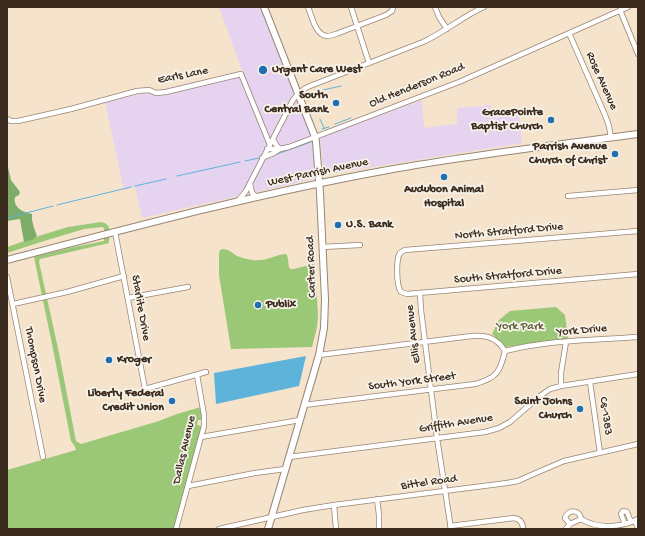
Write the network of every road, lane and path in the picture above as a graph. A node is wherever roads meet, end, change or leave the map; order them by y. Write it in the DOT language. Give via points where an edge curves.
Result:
graph roads {
  1 [pos="264,7"];
  2 [pos="308,7"];
  3 [pos="351,7"];
  4 [pos="393,7"];
  5 [pos="435,7"];
  6 [pos="628,7"];
  7 [pos="481,8"];
  8 [pos="620,10"];
  9 [pos="357,27"];
  10 [pos="447,29"];
  11 [pos="569,33"];
  12 [pos="638,54"];
  13 [pos="369,63"];
  14 [pos="298,94"];
  15 [pos="7,119"];
  16 [pos="638,134"];
  17 [pos="315,137"];
  18 [pos="610,138"];
  19 [pos="273,139"];
  20 [pos="269,147"];
  21 [pos="280,149"];
  22 [pos="262,158"];
  23 [pos="250,183"];
  24 [pos="319,183"];
  25 [pos="638,190"];
  26 [pos="568,196"];
  27 [pos="257,197"];
  28 [pos="249,199"];
  29 [pos="237,202"];
  30 [pos="638,231"];
  31 [pos="116,232"];
  32 [pos="360,245"];
  33 [pos="322,247"];
  34 [pos="7,260"];
  35 [pos="398,271"];
  36 [pos="638,274"];
  37 [pos="124,276"];
  38 [pos="7,277"];
  39 [pos="188,287"];
  40 [pos="420,293"];
  41 [pos="128,298"];
  42 [pos="12,304"];
  43 [pos="638,337"];
  44 [pos="425,342"];
  45 [pos="566,342"];
  46 [pos="505,351"];
  47 [pos="319,355"];
  48 [pos="206,372"];
  49 [pos="638,374"];
  50 [pos="197,375"];
  51 [pos="590,382"];
  52 [pos="561,386"];
  53 [pos="431,390"];
  54 [pos="304,405"];
  55 [pos="300,420"];
  56 [pos="201,437"];
  57 [pos="437,438"];
  58 [pos="638,444"];
  59 [pos="600,453"];
  60 [pos="43,457"];
  61 [pos="289,457"];
  62 [pos="285,469"];
  63 [pos="188,486"];
  64 [pos="445,491"];
  65 [pos="377,499"];
  66 [pos="334,505"];
  67 [pos="271,517"];
  68 [pos="581,519"];
  69 [pos="635,521"];
  70 [pos="570,524"];
  71 [pos="625,524"];
  72 [pos="450,528"];
  73 [pos="638,528"];
  74 [pos="176,529"];
  75 [pos="219,529"];
  76 [pos="268,529"];
  77 [pos="336,529"];
  78 [pos="379,529"];
  79 [pos="523,529"];
  80 [pos="566,529"];
  1 -- 14 [label="main road, Carter Road"];
  2 -- 9 [label="street" via="317,30 325,36"];
  3 -- 9 [label="street"];
  4 -- 9 [label="street" via="386,15"];
  5 -- 10 [label="street"];
  6 -- 8 [label="street, Old Henderson Road"];
  7 -- 10 [label="street"];
  8 -- 11 [label="street, Old Henderson Road"];
  8 -- 12 [label="street"];
  9 -- 13 [label="street"];
  10 -- 13 [label="street" via="423,42"];
  11 -- 17 [label="street, Old Henderson Road" via="459,82"];
  11 -- 18 [label="street, Rose Avenue" via="606,115"];
  13 -- 14 [label="street" via="303,89"];
  14 -- 17 [label="main road, Carter Road"];
  14 -- 19 [label="street"];
  15 -- 20 [label="street, Earls Lane" via="22,120 137,91 166,92 241,74"];
  16 -- 18 [label="main road, West Parrish Avenue"];
  17 -- 21 [label="street, Old Henderson Road"];
  17 -- 24 [label="main road, Carter Road"];
  18 -- 24 [label="main road, West Parrish Avenue" via="442,161"];
  19 -- 20 [label="street"];
  19 -- 21 [label="street"];
  20 -- 21 [label="street, Old Henderson Road"];
  20 -- 22 [label="street"];
  21 -- 22 [label="street"];
  22 -- 23 [label="street"];
  23 -- 27 [label="street" via="252,194"];
  23 -- 28 [label="street"];
  23 -- 29 [label="street"];
  24 -- 27 [label="main road, West Parrish Avenue"];
  24 -- 33 [label="main road, Carter Road"];
  25 -- 26 [label="street"];
  27 -- 28 [label="main road, West Parrish Avenue"];
  28 -- 29 [label="main road, West Parrish Avenue"];
  29 -- 31 [label="main road, West Parrish Avenue"];
  30 -- 35 [label="street, North Stratford Drive" via="405,250 398,255"];
  31 -- 34 [label="main road, West Parrish Avenue"];
  31 -- 37 [label="street, Starlite Drive"];
  32 -- 33 [label="street"];
  33 -- 47 [label="main road, Carter Road" via="325,315"];
  35 -- 40 [label="street, South Stratford Drive" via="398,287 401,292"];
  36 -- 40 [label="street, South Stratford Drive"];
  37 -- 41 [label="street, Starlite Drive"];
  37 -- 42 [label="street"];
  38 -- 42 [label="street, Thompson Drive"];
  39 -- 41 [label="street"];
  40 -- 44 [label="street, Ellis Avenue"];
  41 -- 50 [label="street, Starlite Drive" via="145,389"];
  42 -- 60 [label="street, Thompson Drive"];
  43 -- 45 [label="street, York Drive"];
  44 -- 46 [label="street" via="482,336 494,340"];
  44 -- 47 [label="street"];
  44 -- 53 [label="street, Ellis Avenue"];
  45 -- 46 [label="street, York Drive"];
  45 -- 52 [label="street"];
  46 -- 53 [label="street, South York Street" via="498,372 486,381"];
  47 -- 54 [label="main road, Carter Road"];
  48 -- 50 [label="street"];
  49 -- 51 [label="street, Griffith Avenue"];
  50 -- 56 [label="street, Dallas Avenue" via="204,415"];
  51 -- 52 [label="street, Griffith Avenue"];
  51 -- 59 [label="street, Cs-1383"];
  52 -- 57 [label="street, Griffith Avenue" via="545,392 499,428"];
  53 -- 54 [label="street, South York Street"];
  53 -- 57 [label="street, Ellis Avenue"];
  54 -- 55 [label="main road, Carter Road"];
  55 -- 56 [label="street"];
  55 -- 61 [label="main road, Carter Road"];
  56 -- 63 [label="street, Dallas Avenue"];
  57 -- 61 [label="street, Griffith Avenue"];
  57 -- 64 [label="street, Ellis Avenue"];
  58 -- 59 [label="street, Bittel Road"];
  59 -- 64 [label="street, Bittel Road" via="564,461 518,480"];
  61 -- 62 [label="main road, Carter Road"];
  62 -- 63 [label="street"];
  62 -- 67 [label="main road, Carter Road"];
  63 -- 74 [label="street, Dallas Avenue"];
  64 -- 65 [label="street, Bittel Road"];
  64 -- 72 [label="street, Ellis Avenue"];
  65 -- 66 [label="street, Bittel Road"];
  65 -- 78 [label="street"];
  66 -- 67 [label="street, Bittel Road"];
  66 -- 77 [label="street"];
  67 -- 75 [label="street, Bittel Road"];
  67 -- 76 [label="main road, Carter Road"];
  68 -- 70 [label="street"];
  68 -- 70 [label="street" via="578,513 570,512 565,518"];
  68 -- 71 [label="street" via="602,526"];
  69 -- 71 [label="street"];
  69 -- 71 [label="street" via="624,511 621,514"];
  69 -- 73 [label="street"];
  70 -- 80 [label="street"];
  72 -- 79 [label="street" via="514,518 521,521"];
}
